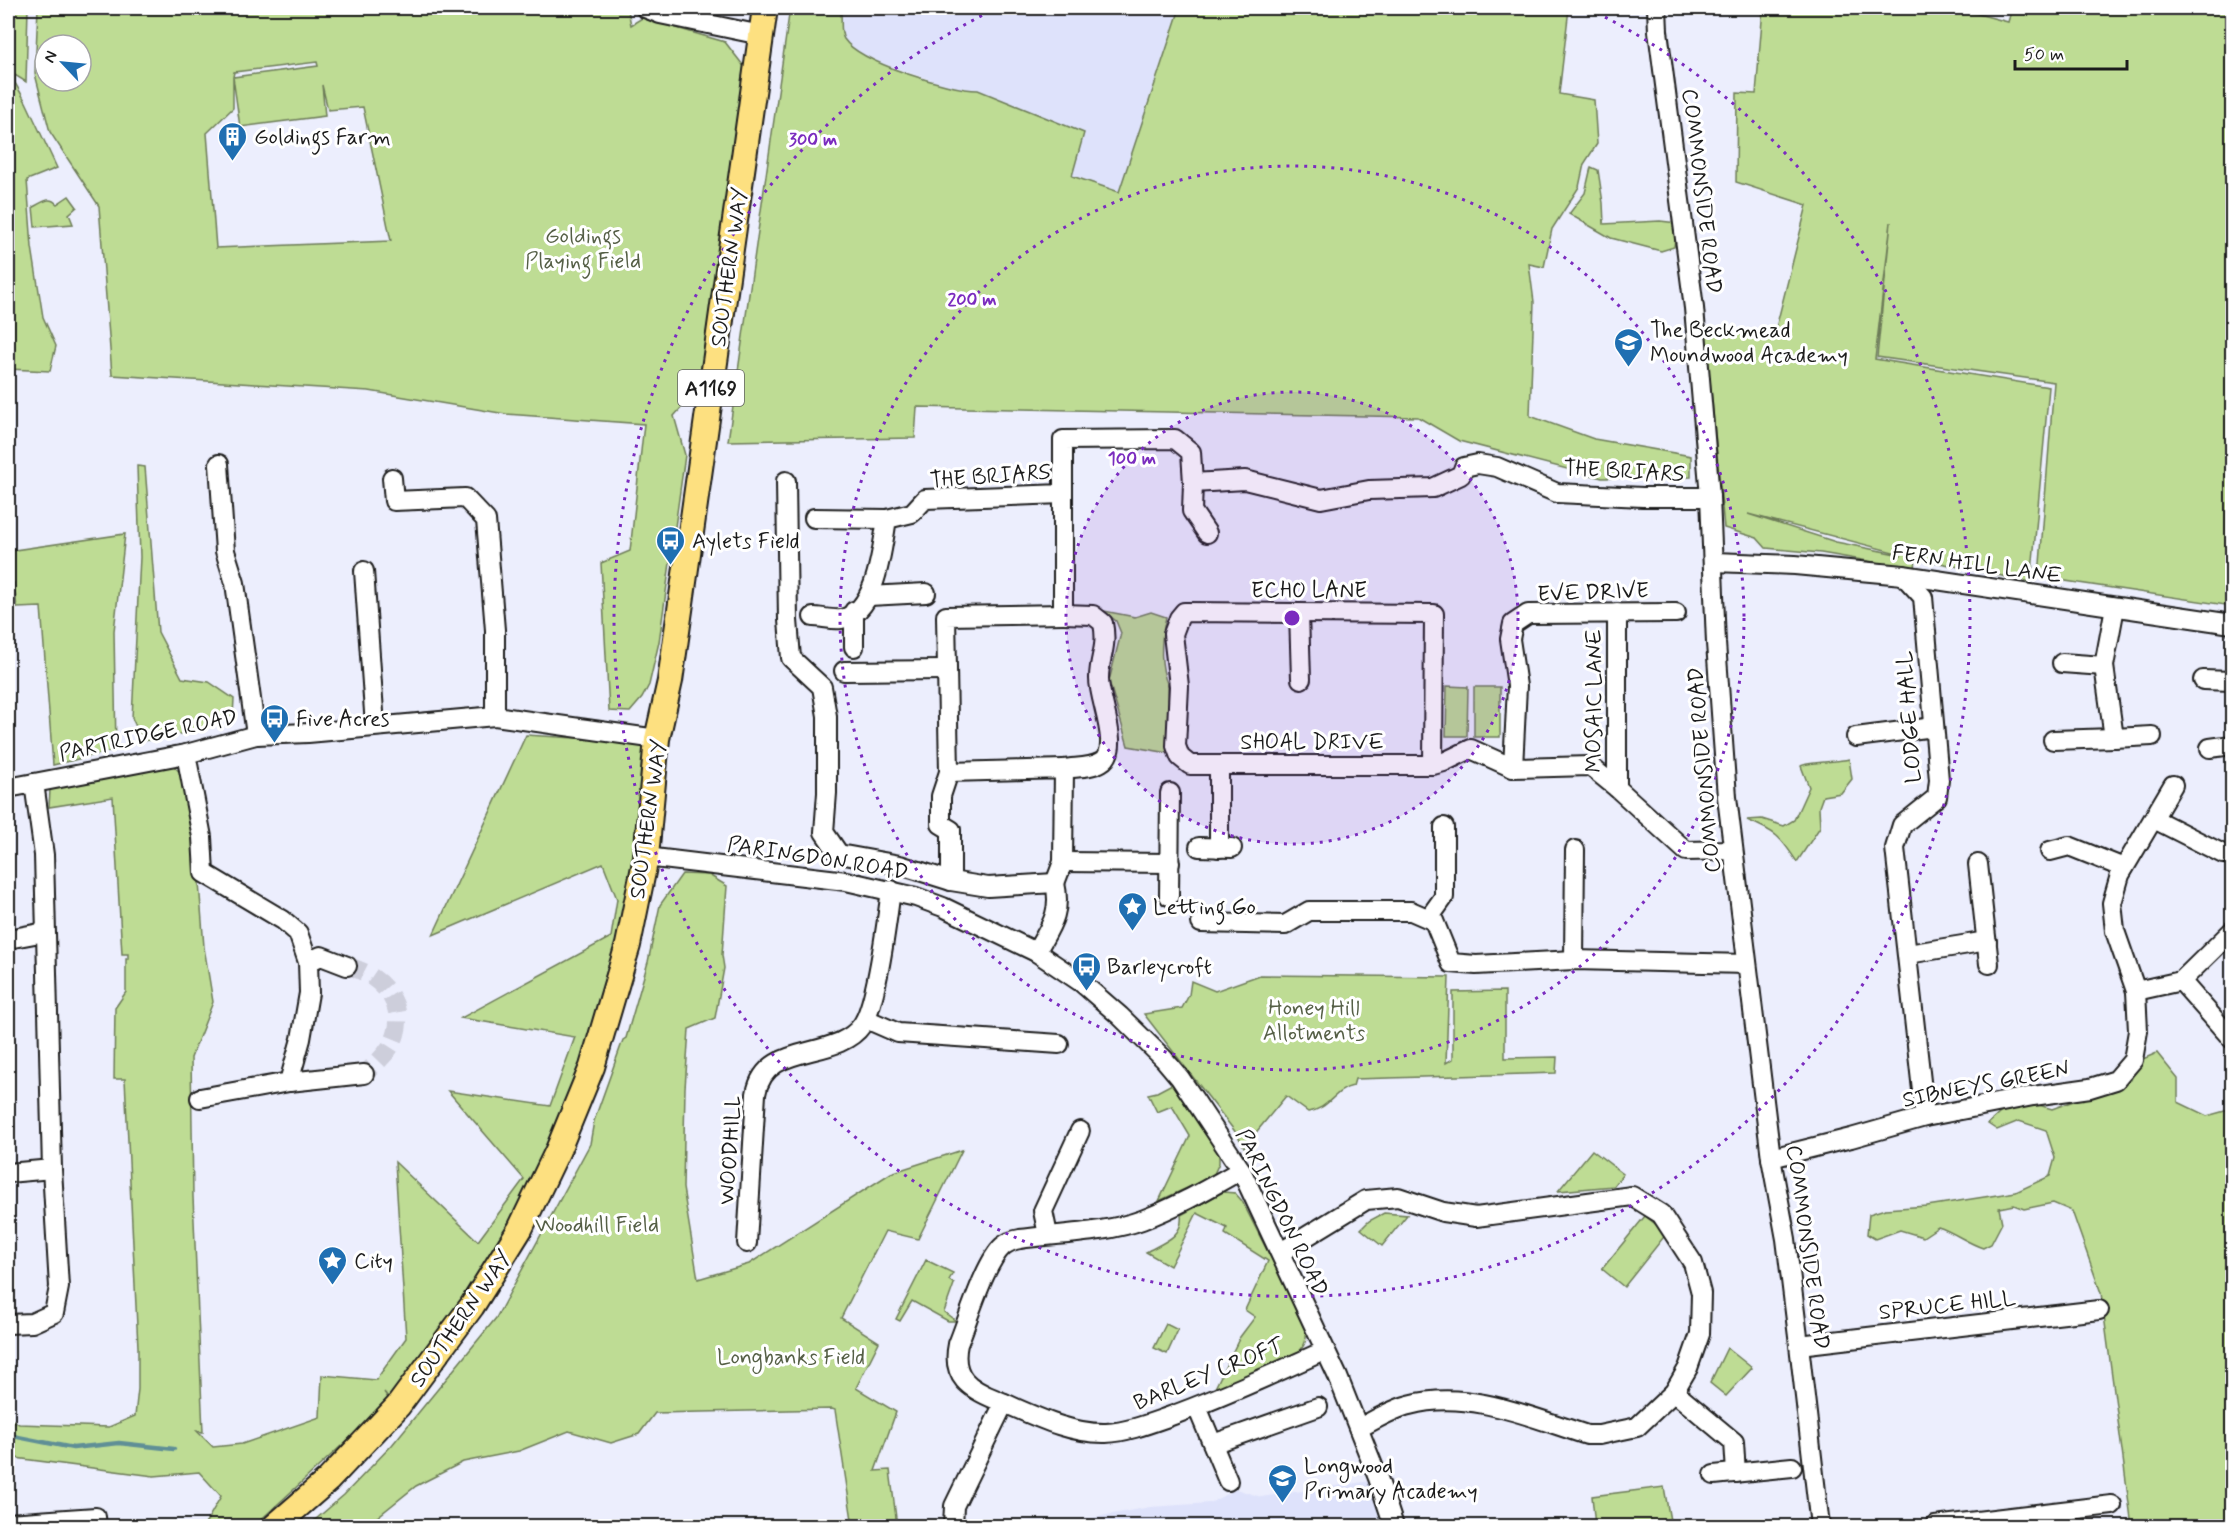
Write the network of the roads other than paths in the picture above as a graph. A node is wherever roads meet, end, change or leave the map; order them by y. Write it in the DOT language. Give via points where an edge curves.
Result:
graph roads {
  1 [pos="645,8"];
  2 [pos="765,8"];
  3 [pos="1657,8"];
  4 [pos="761,35"];
  5 [pos="219,464"];
  6 [pos="392,478"];
  7 [pos="786,481"];
  8 [pos="1192,483"];
  9 [pos="1063,494"];
  10 [pos="1710,497"];
  11 [pos="814,518"];
  12 [pos="887,519"];
  13 [pos="1207,533"];
  14 [pos="1714,562"];
  15 [pos="364,571"];
  16 [pos="1903,575"];
  17 [pos="926,593"];
  18 [pos="869,597"];
  19 [pos="2115,607"];
  20 [pos="855,611"];
  21 [pos="1299,613"];
  22 [pos="1617,613"];
  23 [pos="1676,613"];
  24 [pos="1063,614"];
  25 [pos="813,617"];
  26 [pos="2232,624"];
  27 [pos="854,647"];
  28 [pos="2062,663"];
  29 [pos="2104,666"];
  30 [pos="946,670"];
  31 [pos="844,671"];
  32 [pos="1301,680"];
  33 [pos="2203,680"];
  34 [pos="2232,681"];
  35 [pos="495,716"];
  36 [pos="375,726"];
  37 [pos="1934,727"];
  38 [pos="256,735"];
  39 [pos="2152,736"];
  40 [pos="1856,737"];
  41 [pos="2114,738"];
  42 [pos="657,739"];
  43 [pos="2053,740"];
  44 [pos="2232,745"];
  45 [pos="2210,748"];
  46 [pos="186,754"];
  47 [pos="1190,765"];
  48 [pos="1219,765"];
  49 [pos="1433,765"];
  50 [pos="1513,768"];
  51 [pos="1064,769"];
  52 [pos="949,772"];
  53 [pos="34,783"];
  54 [pos="2173,785"];
  55 [pos="8,788"];
  56 [pos="1617,788"];
  57 [pos="1170,793"];
  58 [pos="2154,819"];
  59 [pos="1444,827"];
  60 [pos="1199,848"];
  61 [pos="1575,850"];
  62 [pos="1732,850"];
  63 [pos="2050,851"];
  64 [pos="2223,854"];
  65 [pos="646,857"];
  66 [pos="1063,862"];
  67 [pos="1170,863"];
  68 [pos="1978,864"];
  69 [pos="2124,868"];
  70 [pos="951,881"];
  71 [pos="1055,883"];
  72 [pos="891,890"];
  73 [pos="1169,896"];
  74 [pos="1429,918"];
  75 [pos="1201,923"];
  76 [pos="2232,931"];
  77 [pos="45,932"];
  78 [pos="8,939"];
  79 [pos="1986,941"];
  80 [pos="1036,952"];
  81 [pos="1908,954"];
  82 [pos="1574,960"];
  83 [pos="308,962"];
  84 [pos="1747,964"];
  85 [pos="1989,964"];
  86 [pos="347,966"];
  87 [pos="2181,981"];
  88 [pos="2136,991"];
  89 [pos="866,1019"];
  90 [pos="2232,1040"];
  91 [pos="1059,1044"];
  92 [pos="364,1074"];
  93 [pos="289,1082"];
  94 [pos="200,1098"];
  95 [pos="1925,1117"];
  96 [pos="1080,1131"];
  97 [pos="1771,1158"];
  98 [pos="52,1168"];
  99 [pos="1241,1170"];
  100 [pos="8,1173"];
  101 [pos="1048,1235"];
  102 [pos="747,1243"];
  103 [pos="1281,1252"];
  104 [pos="2099,1310"];
  105 [pos="8,1324"];
  106 [pos="1799,1345"];
  107 [pos="1324,1351"];
  108 [pos="1674,1392"];
  109 [pos="1004,1403"];
  110 [pos="1197,1407"];
  111 [pos="1318,1407"];
  112 [pos="1359,1428"];
  113 [pos="1213,1444"];
  114 [pos="1792,1467"];
  115 [pos="1736,1473"];
  116 [pos="1714,1475"];
  117 [pos="1228,1481"];
  118 [pos="2112,1505"];
  119 [pos="8,1523"];
  120 [pos="97,1527"];
  121 [pos="275,1527"];
  122 [pos="953,1527"];
  123 [pos="1394,1527"];
  124 [pos="1820,1527"];
  125 [pos="1935,1527"];
  1 -- 4 [label="street"];
  2 -- 4 [label="main road, SOUTHERN WAY / A1169"];
  3 -- 10 [label="street, COMMONSIDE ROAD" via="1694,308"];
  4 -- 42 [label="main road, SOUTHERN WAY / A1169" via="670,681"];
  5 -- 38 [label="street" via="225,551 235,583"];
  6 -- 35 [label="street" via="394,501 465,498 486,520 495,630"];
  7 -- 70 [label="street" via="791,658 822,687 827,716 824,831 839,854 900,865"];
  8 -- 9 [label="street, THE BRIARS" via="1191,452 1175,439 1063,440"];
  8 -- 10 [label="street, THE BRIARS" via="1245,480 1321,499 1369,490 1433,488 1461,474 1464,467 1479,464 1497,467 1557,493"];
  8 -- 13 [label="street, THE BRIARS" via="1192,511"];
  9 -- 12 [label="street, THE BRIARS" via="925,499 912,513"];
  9 -- 24 [label="street"];
  10 -- 14 [label="street, COMMONSIDE ROAD"];
  11 -- 12 [label="street, THE BRIARS"];
  12 -- 18 [label="street" via="878,573"];
  14 -- 16 [label="street, FERN HILL LANE"];
  14 -- 62 [label="street, COMMONSIDE ROAD"];
  15 -- 36 [label="street"];
  16 -- 19 [label="street, FERN HILL LANE"];
  16 -- 37 [label="street, LODGE HALL" via="1923,597"];
  17 -- 18 [label="street"];
  18 -- 20 [label="street"];
  19 -- 26 [label="street, FERN HILL LANE"];
  19 -- 29 [label="street"];
  20 -- 25 [label="street" via="842,619"];
  20 -- 27 [label="street"];
  21 -- 32 [label="street"];
  21 -- 47 [label="street, ECHO LANE" via="1184,612 1179,618 1173,634 1179,686 1176,746 1180,757"];
  21 -- 49 [label="street, ECHO LANE" via="1434,614"];
  22 -- 23 [label="street, EVE DRIVE"];
  22 -- 50 [label="street, EVE DRIVE" via="1528,614 1513,624 1510,639 1517,686"];
  22 -- 56 [label="street, MOSAIC LANE"];
  24 -- 30 [label="street" via="946,616"];
  24 -- 51 [label="street" via="1093,615 1103,623 1105,648 1099,679 1110,738 1110,750 1103,761"];
  28 -- 29 [label="street"];
  29 -- 41 [label="street"];
  30 -- 31 [label="street"];
  30 -- 52 [label="street"];
  33 -- 34 [label="street"];
  35 -- 36 [label="street, PARTRIDGE ROAD"];
  35 -- 42 [label="street, PARTRIDGE ROAD"];
  36 -- 38 [label="street, PARTRIDGE ROAD"];
  37 -- 40 [label="street"];
  37 -- 81 [label="street, LODGE HALL" via="1939,780 1936,797 1902,825 1895,848"];
  38 -- 46 [label="street, PARTRIDGE ROAD"];
  39 -- 41 [label="street"];
  41 -- 43 [label="street"];
  42 -- 65 [label="main road, SOUTHERN WAY / A1169"];
  44 -- 45 [label="street"];
  46 -- 53 [label="street, PARTRIDGE ROAD"];
  46 -- 83 [label="street" via="202,837 204,873 283,920 298,933"];
  47 -- 48 [label="street, SHOAL DRIVE"];
  48 -- 49 [label="street, SHOAL DRIVE"];
  48 -- 60 [label="street" via="1226,848"];
  49 -- 50 [label="street" via="1470,749"];
  50 -- 56 [label="street" via="1590,766"];
  51 -- 52 [label="street"];
  51 -- 66 [label="street"];
  52 -- 70 [label="street" via="941,796 941,824 951,830"];
  53 -- 55 [label="street, PARTRIDGE ROAD"];
  53 -- 77 [label="street" via="44,855"];
  54 -- 58 [label="street, SIBNEYS GREEN"];
  56 -- 62 [label="street" via="1686,851"];
  57 -- 67 [label="street"];
  58 -- 64 [label="street"];
  58 -- 69 [label="street, SIBNEYS GREEN"];
  59 -- 74 [label="street" via="1444,897"];
  61 -- 82 [label="street"];
  62 -- 84 [label="street, COMMONSIDE ROAD"];
  63 -- 69 [label="street" via="2069,846"];
  65 -- 72 [label="street, PARINGDON ROAD"];
  65 -- 121 [label="main road, SOUTHERN WAY / A1169" via="628,945 592,1067 520,1229 472,1306 398,1407 328,1480"];
  66 -- 67 [label="street"];
  66 -- 71 [label="street"];
  67 -- 73 [label="street"];
  68 -- 79 [label="street"];
  69 -- 88 [label="street, SIBNEYS GREEN" via="2112,903 2115,931"];
  70 -- 71 [label="street" via="988,887"];
  71 -- 80 [label="street" via="1059,899 1055,919"];
  72 -- 80 [label="street, PARINGDON ROAD" via="943,907"];
  72 -- 89 [label="street"];
  74 -- 75 [label="street" via="1411,911 1309,910 1286,925"];
  74 -- 82 [label="street" via="1441,933 1451,963"];
  76 -- 87 [label="street"];
  77 -- 78 [label="street"];
  77 -- 98 [label="street"];
  79 -- 81 [label="street"];
  79 -- 85 [label="street"];
  80 -- 99 [label="street, PARINGDON ROAD" via="1082,982 1164,1059"];
  81 -- 95 [label="street, LODGE HALL"];
  82 -- 84 [label="street"];
  83 -- 86 [label="street" via="321,956"];
  83 -- 93 [label="street" via="309,993"];
  84 -- 97 [label="street, COMMONSIDE ROAD"];
  87 -- 88 [label="street"];
  87 -- 90 [label="street"];
  88 -- 95 [label="street, SIBNEYS GREEN" via="2138,1031 2133,1060 2116,1080"];
  89 -- 91 [label="street" via="898,1033"];
  89 -- 102 [label="street, WOODHILL" via="848,1038 779,1061 760,1078"];
  92 -- 93 [label="street"];
  93 -- 94 [label="street"];
  95 -- 97 [label="street, SIBNEYS GREEN"];
  96 -- 101 [label="street" via="1043,1211"];
  97 -- 106 [label="street, COMMONSIDE ROAD"];
  98 -- 100 [label="street"];
  98 -- 105 [label="street" via="59,1287 54,1313 32,1323"];
  99 -- 101 [label="street, BARLEY CROFT" via="1143,1220"];
  99 -- 103 [label="street, PARINGDON ROAD"];
  101 -- 109 [label="street, BARLEY CROFT" via="1013,1240 998,1251 958,1344 957,1365 964,1381"];
  103 -- 107 [label="street, PARINGDON ROAD"];
  103 -- 108 [label="street" via="1366,1200 1398,1197 1443,1212 1476,1217 1632,1196 1661,1214 1693,1263 1699,1281 1700,1334"];
  104 -- 106 [label="street, SPRUCE HILL"];
  106 -- 124 [label="street, COMMONSIDE ROAD"];
  107 -- 110 [label="street, BARLEY CROFT"];
  107 -- 112 [label="street, PARINGDON ROAD"];
  108 -- 112 [label="street" via="1637,1427 1599,1435 1587,1435 1500,1407 1452,1399 1408,1405"];
  108 -- 115 [label="street" via="1734,1442"];
  109 -- 110 [label="street, BARLEY CROFT" via="1069,1428 1106,1433"];
  109 -- 122 [label="street" via="954,1506"];
  110 -- 113 [label="street"];
  111 -- 113 [label="street"];
  112 -- 123 [label="street, PARINGDON ROAD"];
  113 -- 117 [label="street"];
  114 -- 115 [label="street"];
  115 -- 116 [label="street"];
  118 -- 125 [label="street"];
  119 -- 120 [label="street" via="96,1517"];
}
